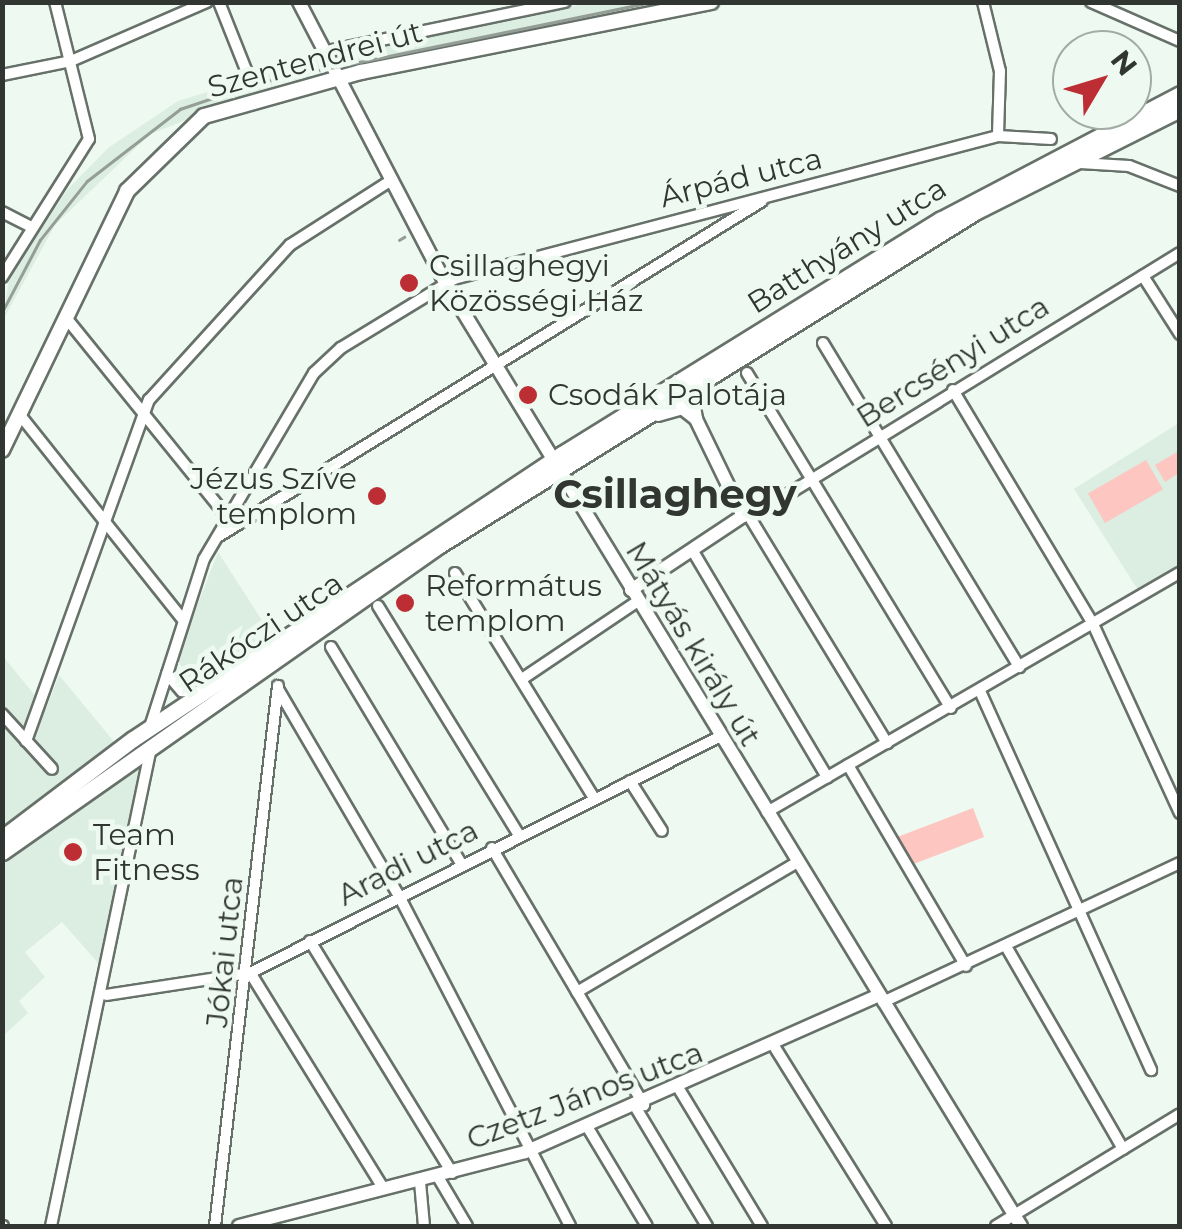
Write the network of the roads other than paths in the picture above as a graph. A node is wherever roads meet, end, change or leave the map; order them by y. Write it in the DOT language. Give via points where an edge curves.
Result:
graph roads {
  1 [pos="55,2"];
  2 [pos="207,2"];
  3 [pos="218,2"];
  4 [pos="299,2"];
  5 [pos="565,2"];
  6 [pos="711,2"];
  7 [pos="983,2"];
  8 [pos="1090,2"];
  9 [pos="1180,41"];
  10 [pos="322,52"];
  11 [pos="71,61"];
  12 [pos="2,75"];
  13 [pos="248,75"];
  14 [pos="336,79"];
  15 [pos="1177,98"];
  16 [pos="1152,115"];
  17 [pos="1130,130"];
  18 [pos="998,136"];
  19 [pos="1052,139"];
  20 [pos="1129,166"];
  21 [pos="1054,169"];
  22 [pos="390,181"];
  23 [pos="1180,186"];
  24 [pos="772,195"];
  25 [pos="724,208"];
  26 [pos="2,212"];
  27 [pos="730,223"];
  28 [pos="29,226"];
  29 [pos="1180,253"];
  30 [pos="1143,276"];
  31 [pos="2,277"];
  32 [pos="445,282"];
  33 [pos="66,319"];
  34 [pos="1180,334"];
  35 [pos="823,343"];
  36 [pos="496,368"];
  37 [pos="748,374"];
  38 [pos="709,376"];
  39 [pos="953,390"];
  40 [pos="144,413"];
  41 [pos="20,414"];
  42 [pos="696,419"];
  43 [pos="642,420"];
  44 [pos="880,436"];
  45 [pos="2,450"];
  46 [pos="555,466"];
  47 [pos="811,479"];
  48 [pos="746,517"];
  49 [pos="230,521"];
  50 [pos="107,526"];
  51 [pos="694,553"];
  52 [pos="455,573"];
  53 [pos="1180,573"];
  54 [pos="634,596"];
  55 [pos="378,606"];
  56 [pos="182,619"];
  57 [pos="1093,624"];
  58 [pos="331,646"];
  59 [pos="1019,667"];
  60 [pos="167,673"];
  61 [pos="522,678"];
  62 [pos="980,690"];
  63 [pos="202,692"];
  64 [pos="951,708"];
  65 [pos="2,714"];
  66 [pos="151,734"];
  67 [pos="721,736"];
  68 [pos="26,741"];
  69 [pos="887,744"];
  70 [pos="122,757"];
  71 [pos="848,765"];
  72 [pos="52,770"];
  73 [pos="827,777"];
  74 [pos="146,781"];
  75 [pos="630,781"];
  76 [pos="594,798"];
  77 [pos="767,812"];
  78 [pos="1180,814"];
  79 [pos="662,831"];
  80 [pos="520,835"];
  81 [pos="2,838"];
  82 [pos="492,848"];
  83 [pos="2,852"];
  84 [pos="461,862"];
  85 [pos="798,862"];
  86 [pos="1180,863"];
  87 [pos="398,894"];
  88 [pos="1080,912"];
  89 [pos="310,940"];
  90 [pos="1007,948"];
  91 [pos="966,966"];
  92 [pos="250,973"];
  93 [pos="577,992"];
  94 [pos="106,995"];
  95 [pos="881,998"];
  96 [pos="774,1046"];
  97 [pos="1150,1070"];
  98 [pos="679,1089"];
  99 [pos="640,1106"];
  100 [pos="1180,1114"];
  101 [pos="588,1128"];
  102 [pos="1124,1149"];
  103 [pos="525,1152"];
  104 [pos="452,1173"];
  105 [pos="438,1177"];
  106 [pos="420,1182"];
  107 [pos="383,1188"];
  108 [pos="1013,1214"];
  109 [pos="51,1226"];
  110 [pos="215,1226"];
  111 [pos="239,1226"];
  112 [pos="424,1226"];
  113 [pos="467,1226"];
  114 [pos="570,1226"];
  115 [pos="647,1226"];
  116 [pos="707,1226"];
  117 [pos="762,1226"];
  118 [pos="886,1226"];
  119 [pos="996,1226"];
  120 [pos="1021,1226"];
  1 -- 11 [label="street"];
  2 -- 11 [label="street"];
  3 -- 13 [label="street"];
  4 -- 10 [label="street, Mátyás király út"];
  5 -- 10 [label="street"];
  6 -- 14 [label="main road, Szentendrei út"];
  7 -- 18 [label="street" via="1000,71"];
  8 -- 9 [label="street"];
  10 -- 14 [label="street, Mátyás király út"];
  11 -- 12 [label="street"];
  11 -- 28 [label="street" via="90,131"];
  14 -- 22 [label="street, Mátyás király út"];
  14 -- 33 [label="main road, Szentendrei út" via="225,107 171,141 127,191"];
  15 -- 16 [label="main road, Batthyány utca"];
  15 -- 46 [label="main road, Batthyány utca" via="940,220"];
  17 -- 20 [label="street" via="1121,150"];
  17 -- 21 [label="main road, Batthyány utca"];
  18 -- 19 [label="street, Árpád utca"];
  18 -- 24 [label="street, Árpád utca"];
  20 -- 21 [label="street"];
  20 -- 23 [label="street"];
  21 -- 38 [label="main road, Batthyány utca"];
  22 -- 32 [label="street, Mátyás király út"];
  22 -- 40 [label="street" via="290,245 191,346"];
  24 -- 25 [label="street, Árpád utca"];
  24 -- 27 [label="street"];
  25 -- 27 [label="street"];
  25 -- 32 [label="street, Árpád utca"];
  26 -- 28 [label="street"];
  27 -- 36 [label="street"];
  28 -- 31 [label="street"];
  29 -- 30 [label="street, Bercsényi utca"];
  30 -- 34 [label="street"];
  30 -- 39 [label="street, Bercsényi utca"];
  32 -- 36 [label="street, Mátyás király út"];
  32 -- 49 [label="street, Árpád utca" via="322,364"];
  33 -- 40 [label="street"];
  33 -- 41 [label="main road, Szentendrei út"];
  35 -- 44 [label="street"];
  36 -- 46 [label="street, Mátyás király út"];
  36 -- 49 [label="street"];
  37 -- 47 [label="street"];
  38 -- 42 [label="street" via="693,400"];
  38 -- 43 [label="main road, Batthyány utca"];
  39 -- 44 [label="street, Bercsényi utca"];
  39 -- 57 [label="street"];
  40 -- 49 [label="street"];
  40 -- 50 [label="street"];
  41 -- 45 [label="main road, Szentendrei út"];
  41 -- 50 [label="street"];
  42 -- 43 [label="street" via="675,408"];
  42 -- 48 [label="street"];
  43 -- 46 [label="main road, Batthyány utca"];
  44 -- 47 [label="street, Bercsényi utca"];
  44 -- 59 [label="street"];
  46 -- 54 [label="street, Mátyás király út"];
  46 -- 63 [label="main road, Rákóczi utca"];
  46 -- 66 [label="main road, Rákóczi utca"];
  47 -- 48 [label="street, Bercsényi utca"];
  47 -- 64 [label="street"];
  48 -- 51 [label="street, Bercsényi utca"];
  48 -- 69 [label="street"];
  49 -- 56 [label="street, Árpád utca" via="216,538"];
  50 -- 56 [label="street"];
  50 -- 68 [label="street"];
  51 -- 54 [label="street, Bercsényi utca"];
  51 -- 73 [label="street"];
  52 -- 61 [label="street"];
  53 -- 57 [label="street"];
  54 -- 61 [label="street"];
  54 -- 67 [label="street, Mátyás király út"];
  55 -- 80 [label="street"];
  56 -- 60 [label="street, Árpád utca"];
  57 -- 59 [label="street"];
  57 -- 78 [label="street"];
  58 -- 84 [label="street"];
  59 -- 62 [label="street"];
  60 -- 63 [label="street" via="182,691"];
  60 -- 66 [label="street, Árpád utca"];
  61 -- 76 [label="street"];
  62 -- 64 [label="street"];
  62 -- 88 [label="street"];
  63 -- 66 [label="main road, Rákóczi utca"];
  64 -- 69 [label="street"];
  65 -- 68 [label="street"];
  66 -- 70 [label="main road, Rákóczi utca"];
  66 -- 74 [label="street, Árpád utca"];
  67 -- 75 [label="street, Aradi utca"];
  67 -- 77 [label="street, Mátyás király út"];
  68 -- 72 [label="street"];
  69 -- 71 [label="street"];
  70 -- 74 [label="street"];
  70 -- 74 [label="street"];
  70 -- 81 [label="main road, Rákóczi utca"];
  70 -- 83 [label="main road, Rákóczi utca"];
  71 -- 73 [label="street"];
  71 -- 91 [label="street"];
  73 -- 77 [label="street"];
  74 -- 94 [label="street, Árpád utca"];
  75 -- 76 [label="street, Aradi utca"];
  75 -- 79 [label="street"];
  76 -- 80 [label="street, Aradi utca"];
  77 -- 85 [label="street, Mátyás király út"];
  80 -- 82 [label="street, Aradi utca"];
  82 -- 84 [label="street, Aradi utca"];
  82 -- 93 [label="street"];
  84 -- 87 [label="street, Aradi utca"];
  85 -- 93 [label="street"];
  85 -- 95 [label="street, Mátyás király út"];
  86 -- 88 [label="street"];
  87 -- 89 [label="street, Aradi utca"];
  87 -- 92 [label="street, Jókai utca" via="278,686"];
  87 -- 103 [label="street"];
  88 -- 90 [label="street"];
  88 -- 97 [label="street"];
  89 -- 92 [label="street, Aradi utca"];
  89 -- 104 [label="street"];
  90 -- 91 [label="street"];
  90 -- 102 [label="street"];
  91 -- 95 [label="street"];
  92 -- 94 [label="street, Aradi utca"];
  92 -- 107 [label="street"];
  92 -- 110 [label="street, Jókai utca"];
  93 -- 99 [label="street"];
  94 -- 109 [label="street, Árpád utca"];
  95 -- 96 [label="street, Czetz János utca"];
  95 -- 108 [label="street, Mátyás király út"];
  96 -- 98 [label="street, Czetz János utca"];
  96 -- 118 [label="street"];
  98 -- 99 [label="street, Czetz János utca"];
  98 -- 117 [label="street"];
  99 -- 101 [label="street, Czetz János utca"];
  99 -- 116 [label="street"];
  100 -- 102 [label="street"];
  101 -- 103 [label="street, Czetz János utca"];
  101 -- 115 [label="street"];
  102 -- 108 [label="street"];
  103 -- 104 [label="street, Czetz János utca"];
  103 -- 114 [label="street"];
  104 -- 105 [label="street, Czetz János utca"];
  105 -- 106 [label="street, Czetz János utca"];
  105 -- 113 [label="street"];
  106 -- 107 [label="street, Czetz János utca"];
  106 -- 112 [label="street"];
  107 -- 111 [label="street, Czetz János utca"];
  108 -- 119 [label="street"];
  108 -- 120 [label="street, Mátyás király út"];
}
